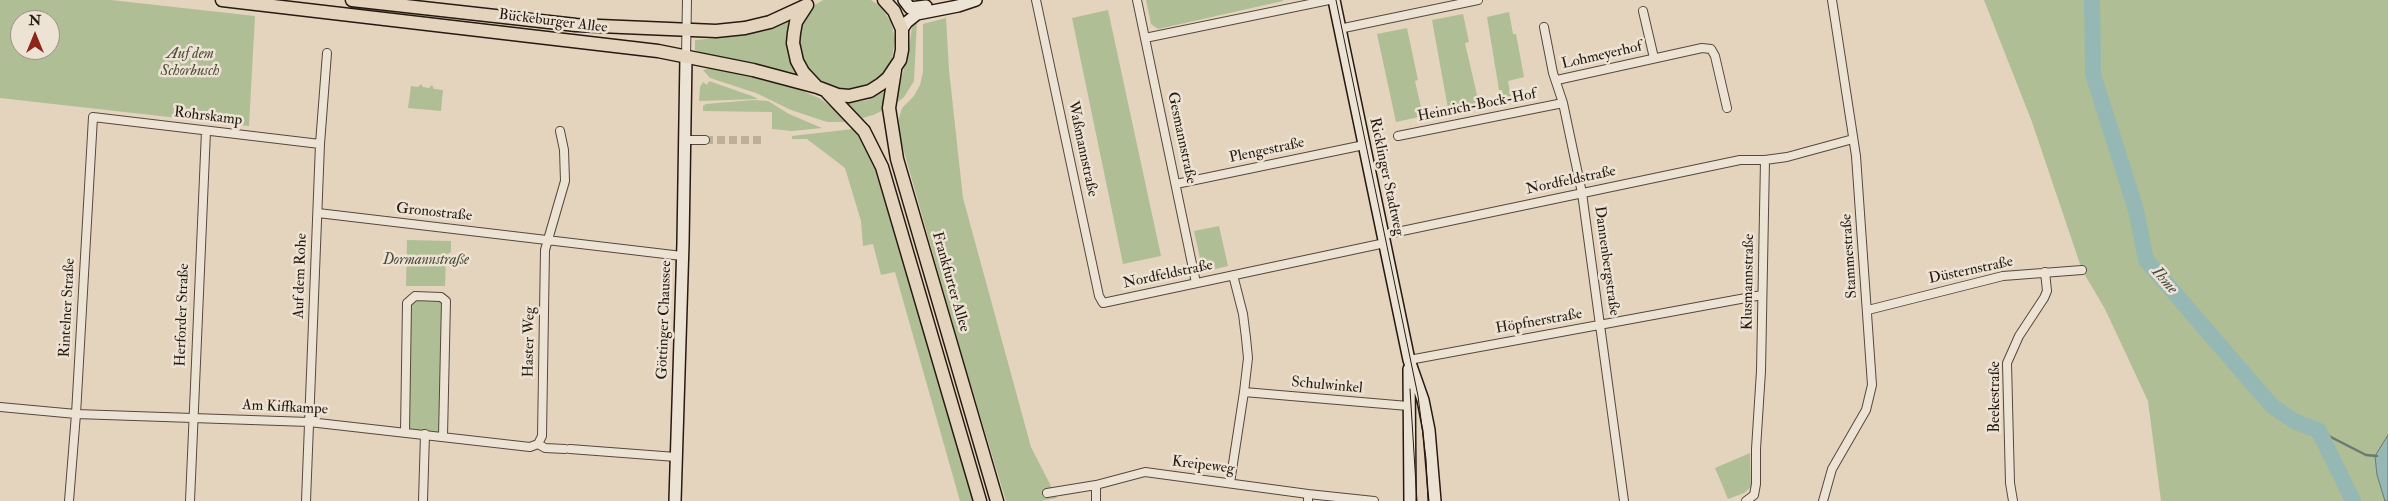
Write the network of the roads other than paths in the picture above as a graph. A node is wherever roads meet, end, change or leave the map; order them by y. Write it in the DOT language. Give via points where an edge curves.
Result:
graph roads {
  1 [pos="222,0"];
  2 [pos="352,0"];
  3 [pos="686,0"];
  4 [pos="904,0"];
  5 [pos="963,0"];
  6 [pos="1036,0"];
  7 [pos="1137,0"];
  8 [pos="1329,0"];
  9 [pos="1334,0"];
  10 [pos="1478,0"];
  11 [pos="1832,0"];
  12 [pos="886,1"];
  13 [pos="810,2"];
  14 [pos="1643,11"];
  15 [pos="1544,27"];
  16 [pos="902,29"];
  17 [pos="1339,29"];
  18 [pos="686,30"];
  19 [pos="1145,38"];
  20 [pos="327,53"];
  21 [pos="686,57"];
  22 [pos="1654,58"];
  23 [pos="895,70"];
  24 [pos="1557,80"];
  25 [pos="822,89"];
  26 [pos="1563,103"];
  27 [pos="1726,108"];
  28 [pos="92,117"];
  29 [pos="206,131"];
  30 [pos="560,131"];
  31 [pos="1398,136"];
  32 [pos="1853,139"];
  33 [pos="685,140"];
  34 [pos="705,140"];
  35 [pos="320,144"];
  36 [pos="1364,145"];
  37 [pos="1765,160"];
  38 [pos="1176,184"];
  39 [pos="1582,193"];
  40 [pos="318,213"];
  41 [pos="548,239"];
  42 [pos="1384,239"];
  43 [pos="682,256"];
  44 [pos="2082,270"];
  45 [pos="2045,272"];
  46 [pos="1233,275"];
  47 [pos="1196,283"];
  48 [pos="1762,294"];
  49 [pos="1103,303"];
  50 [pos="1868,310"];
  51 [pos="1601,325"];
  52 [pos="1408,360"];
  53 [pos="1244,392"];
  54 [pos="1408,406"];
  55 [pos="0,407"];
  56 [pos="76,414"];
  57 [pos="193,418"];
  58 [pos="309,422"];
  59 [pos="405,432"];
  60 [pos="425,434"];
  61 [pos="443,436"];
  62 [pos="538,444"];
  63 [pos="676,457"];
  64 [pos="1230,483"];
  65 [pos="1096,485"];
  66 [pos="1047,492"];
  67 [pos="1308,497"];
  68 [pos="69,501"];
  69 [pos="190,501"];
  70 [pos="306,501"];
  71 [pos="423,501"];
  72 [pos="675,501"];
  73 [pos="980,501"];
  74 [pos="997,501"];
  75 [pos="1096,501"];
  76 [pos="1374,501"];
  77 [pos="1410,501"];
  78 [pos="1435,501"];
  79 [pos="1624,501"];
  80 [pos="1746,501"];
  81 [pos="1824,501"];
  82 [pos="2013,501"];
  1 -- 21 [label="main road, Bückeburger Allee" via="561,39"];
  2 -- 18 [label="main road, Bückeburger Allee" via="576,25"];
  3 -- 18 [label="street, Göttinger Chaussee"];
  4 -- 5 [label="street" via="906,6 915,8"];
  5 -- 16 [label="street" via="958,6 917,14"];
  6 -- 49 [label="street, Waßmannstraße" via="1098,296"];
  7 -- 19 [label="street, Gesmannstraße"];
  8 -- 19 [label="street"];
  9 -- 17 [label="street, Ricklinger Stadtweg"];
  10 -- 17 [label="street"];
  11 -- 32 [label="street, Stammestraße"];
  12 -- 16 [label="main road"];
  13 -- 18 [label="main road, Bückeburger Allee" via="770,22 745,28"];
  13 -- 25 [label="main road, Frankfurter Allee" via="796,22 794,54 803,72"];
  14 -- 22 [label="street, Lohmeyerhof"];
  15 -- 24 [label="street, Dannenbergstraße"];
  16 -- 23 [label="main road, Frankfurter Allee" via="902,50"];
  17 -- 36 [label="street, Ricklinger Stadtweg"];
  18 -- 21 [label="street, Göttinger Chaussee"];
  19 -- 38 [label="street, Gesmannstraße"];
  20 -- 35 [label="street, Auf dem Rohe"];
  21 -- 25 [label="main road, Bückeburger Allee" via="753,70"];
  21 -- 33 [label="street, Göttinger Chaussee"];
  22 -- 24 [label="street, Lohmeyerhof"];
  22 -- 27 [label="street, Lohmeyerhof" via="1711,49"];
  23 -- 25 [label="main road, Bückeburger Allee" via="870,91 849,96"];
  23 -- 74 [label="main road, Frankfurter Allee" via="890,108 897,159"];
  24 -- 26 [label="street, Dannenbergstraße"];
  25 -- 73 [label="main road, Frankfurter Allee" via="864,131 882,167"];
  26 -- 31 [label="street, Heinrich-Bock-Hof"];
  26 -- 39 [label="street, Dannenbergstraße"];
  28 -- 29 [label="street, Rohrskamp"];
  28 -- 56 [label="street, Rintelner Straße"];
  29 -- 35 [label="street, Rohrskamp"];
  29 -- 57 [label="street, Herforder Straße"];
  30 -- 41 [label="street" via="565,181"];
  32 -- 37 [label="street"];
  32 -- 50 [label="street, Stammestraße"];
  33 -- 34 [label="street"];
  33 -- 43 [label="street, Göttinger Chaussee"];
  35 -- 40 [label="street, Auf dem Rohe"];
  36 -- 38 [label="street, Plengestraße"];
  36 -- 42 [label="street, Ricklinger Stadtweg"];
  37 -- 39 [label="street, Nordfeldstraße" via="1740,160"];
  37 -- 48 [label="street, Klusmannstraße"];
  38 -- 47 [label="street, Gesmannstraße"];
  39 -- 42 [label="street, Nordfeldstraße"];
  39 -- 51 [label="street, Dannenbergstraße"];
  40 -- 41 [label="street, Gronostraße"];
  40 -- 58 [label="street, Auf dem Rohe"];
  41 -- 43 [label="street, Gronostraße"];
  41 -- 62 [label="street, Haster Weg" via="545,250 542,436"];
  42 -- 46 [label="street, Nordfeldstraße"];
  42 -- 52 [label="street, Ricklinger Stadtweg"];
  43 -- 63 [label="street, Göttinger Chaussee"];
  44 -- 45 [label="street, Düsternstraße"];
  45 -- 50 [label="street, Düsternstraße" via="2003,276"];
  45 -- 82 [label="street, Beekestraße" via="2044,298 2019,336 2007,363"];
  46 -- 47 [label="street, Nordfeldstraße"];
  46 -- 53 [label="street" via="1243,314 1248,358"];
  47 -- 49 [label="street, Nordfeldstraße"];
  48 -- 51 [label="street, Höpfnerstraße"];
  48 -- 80 [label="street, Klusmannstraße" via="1756,484 1754,495"];
  50 -- 81 [label="street, Stammestraße" via="1870,398 1832,468"];
  51 -- 52 [label="street, Höpfnerstraße"];
  51 -- 79 [label="street, Dannenbergstraße"];
  52 -- 54 [label="street, Ricklinger Stadtweg"];
  52 -- 78 [label="street, Ricklinger Stadtweg" via="1423,400 1429,430"];
  53 -- 54 [label="street, Schulwinkel"];
  53 -- 64 [label="street"];
  54 -- 77 [label="street, Ricklinger Stadtweg"];
  55 -- 56 [label="street, Am Kiffkampe"];
  56 -- 57 [label="street, Am Kiffkampe"];
  56 -- 68 [label="street, Rintelner Straße"];
  57 -- 58 [label="street, Am Kiffkampe"];
  57 -- 69 [label="street, Herforder Straße"];
  58 -- 59 [label="street, Am Kiffkampe"];
  58 -- 70 [label="street, Auf dem Rohe"];
  59 -- 60 [label="street, Am Kiffkampe"];
  59 -- 61 [label="street" via="407,303 415,296 441,297 446,301"];
  60 -- 61 [label="street, Am Kiffkampe"];
  60 -- 71 [label="street"];
  61 -- 62 [label="street, Am Kiffkampe" via="530,447"];
  62 -- 63 [label="street, Am Kiffkampe" via="545,448"];
  63 -- 72 [label="street, Göttinger Chaussee"];
  64 -- 65 [label="street, Kreipeweg" via="1145,472"];
  64 -- 67 [label="street, Kreipeweg"];
  65 -- 66 [label="street, Kreipeweg"];
  65 -- 75 [label="street"];
  67 -- 76 [label="street, Kreipeweg"];
}
